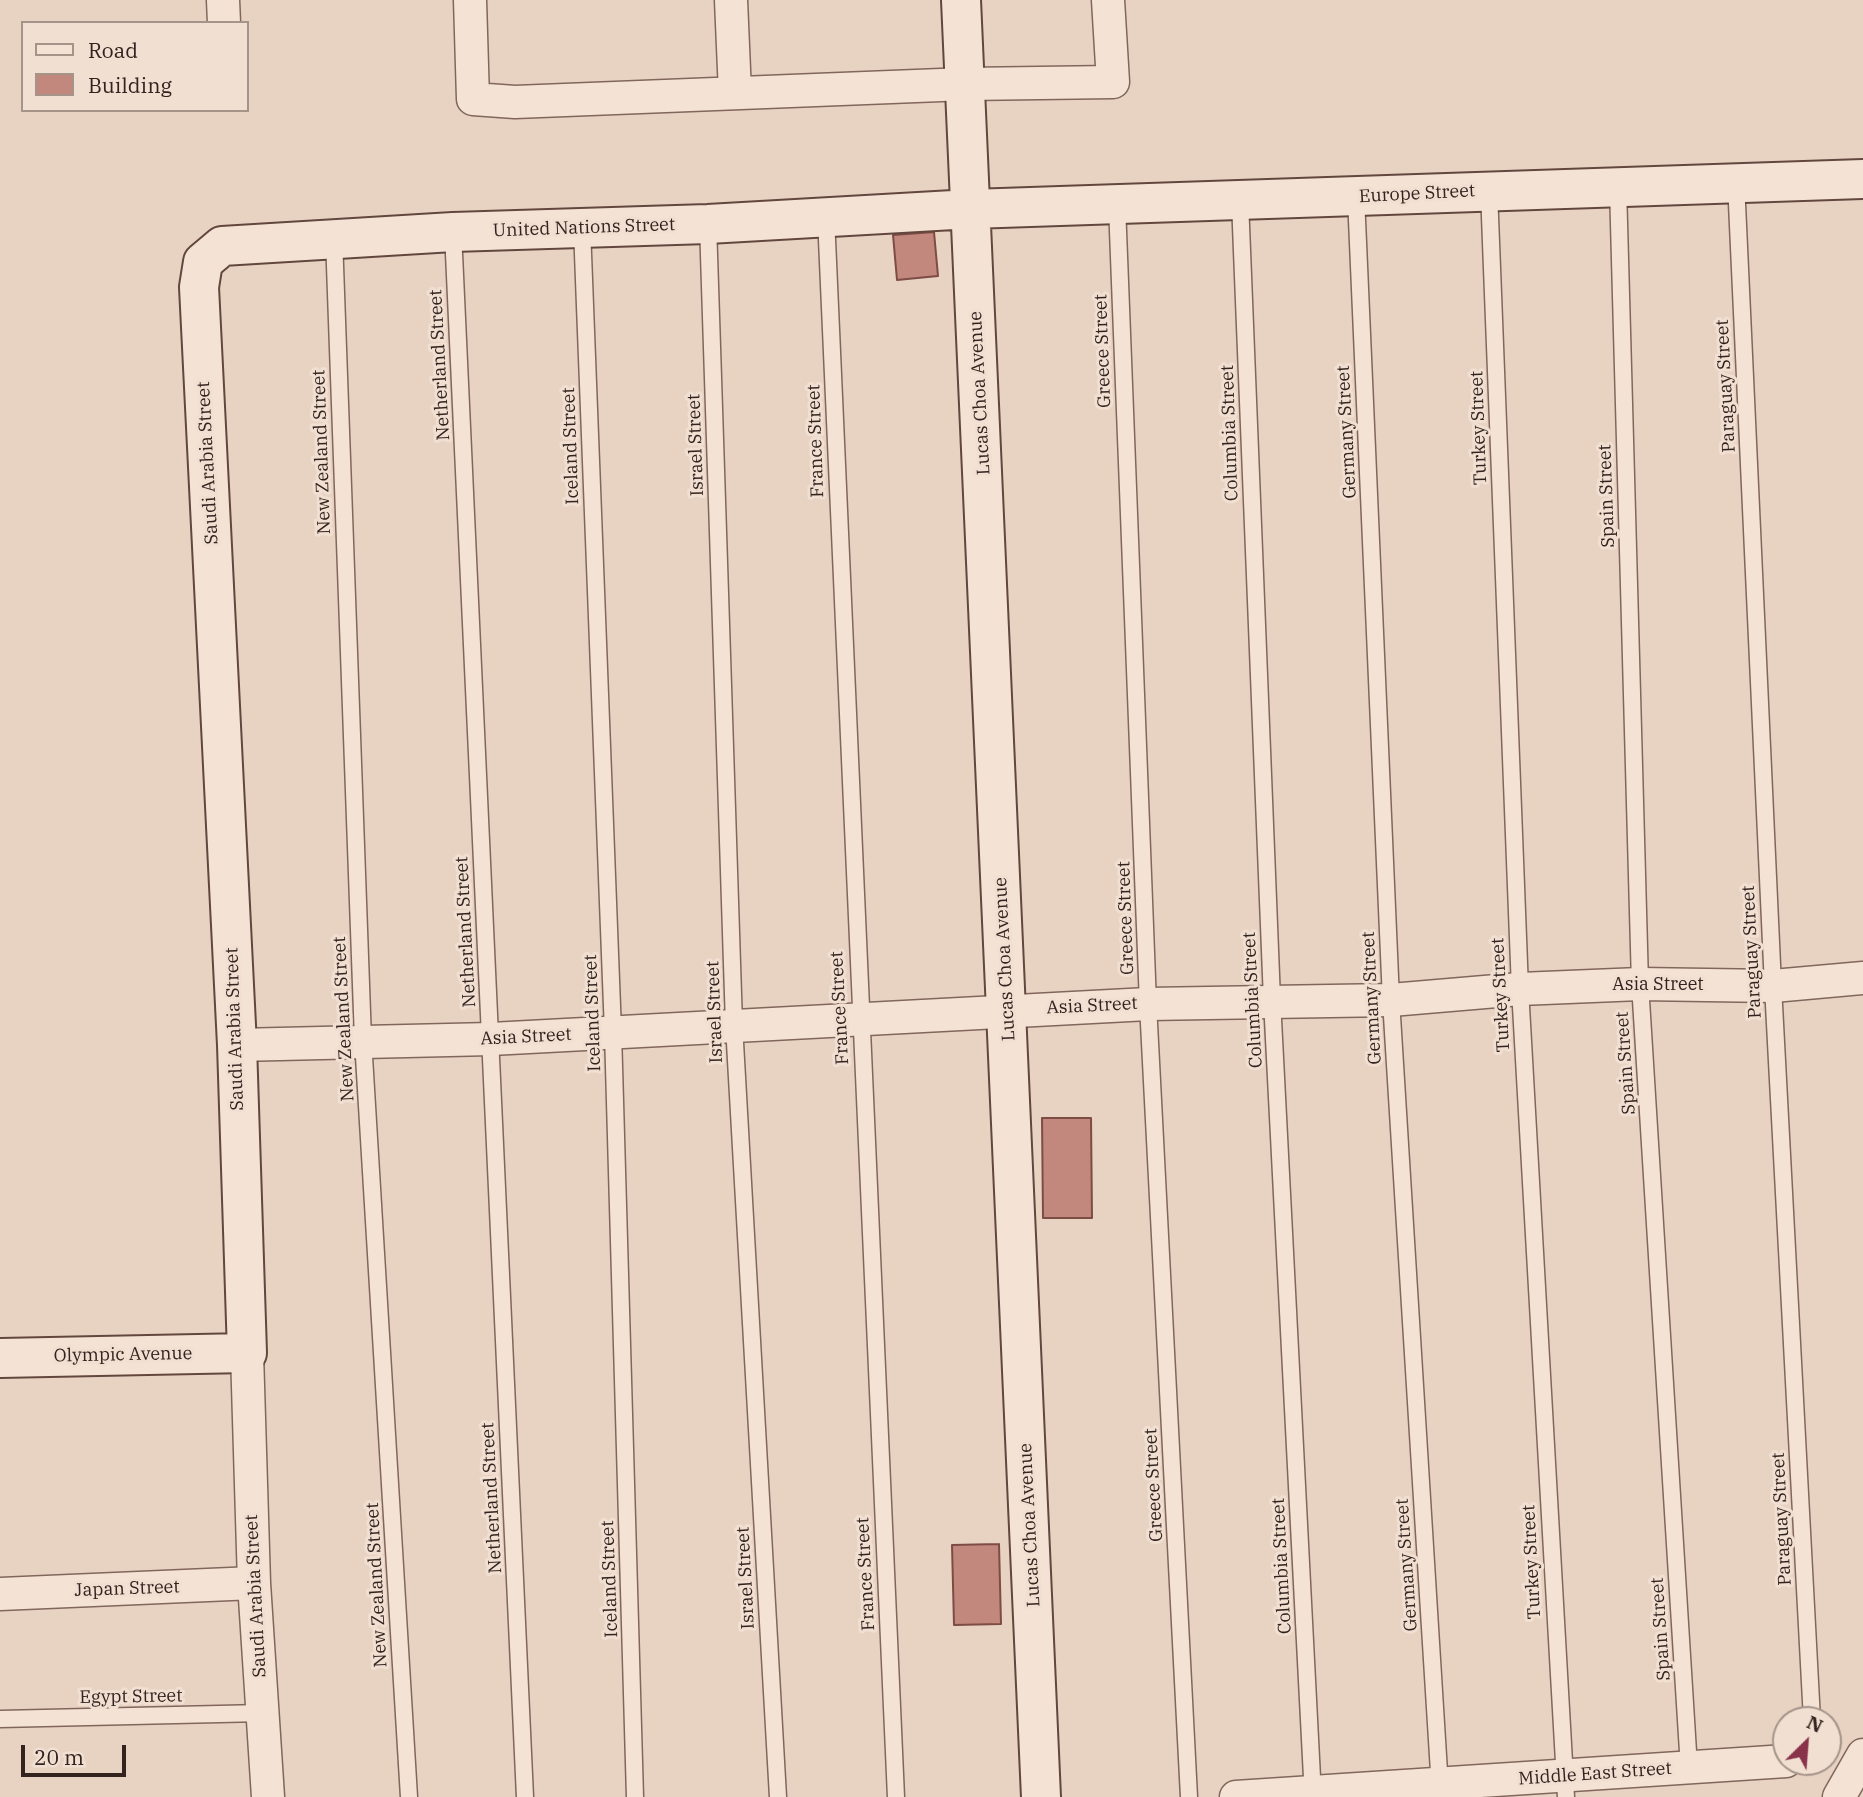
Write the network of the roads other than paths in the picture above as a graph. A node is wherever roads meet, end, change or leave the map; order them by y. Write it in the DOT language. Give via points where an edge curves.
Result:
graph roads {
  1 [pos="223,0"];
  2 [pos="470,0"];
  3 [pos="732,0"];
  4 [pos="961,0"];
  5 [pos="1108,0"];
  6 [pos="224,21"];
  7 [pos="735,93"];
  8 [pos="967,103"];
  9 [pos="1863,180"];
  10 [pos="1736,183"];
  11 [pos="1618,187"];
  12 [pos="1489,191"];
  13 [pos="1356,197"];
  14 [pos="1240,201"];
  15 [pos="1117,205"];
  16 [pos="971,209"];
  17 [pos="826,217"];
  18 [pos="708,224"];
  19 [pos="582,228"];
  20 [pos="453,232"];
  21 [pos="334,238"];
  22 [pos="203,262"];
  23 [pos="1863,978"];
  24 [pos="1640,984"];
  25 [pos="1773,986"];
  26 [pos="1520,989"];
  27 [pos="1272,1000"];
  28 [pos="1391,1000"];
  29 [pos="1148,1004"];
  30 [pos="1007,1010"];
  31 [pos="859,1019"];
  32 [pos="734,1026"];
  33 [pos="613,1032"];
  34 [pos="491,1039"];
  35 [pos="363,1040"];
  36 [pos="237,1045"];
  37 [pos="0,1350"];
  38 [pos="247,1353"];
  39 [pos="0,1358"];
  40 [pos="254,1583"];
  41 [pos="0,1594"];
  42 [pos="1811,1706"];
  43 [pos="263,1713"];
  44 [pos="0,1718"];
  45 [pos="1849,1761"];
  46 [pos="1772,1762"];
  47 [pos="1689,1768"];
  48 [pos="1564,1786"];
  49 [pos="1440,1791"];
  50 [pos="1313,1795"];
  51 [pos="268,1797"];
  52 [pos="409,1797"];
  53 [pos="525,1797"];
  54 [pos="635,1797"];
  55 [pos="778,1797"];
  56 [pos="896,1797"];
  57 [pos="1041,1797"];
  58 [pos="1189,1797"];
  59 [pos="1236,1797"];
  60 [pos="1839,1797"];
  1 -- 6 [label="street"];
  2 -- 7 [label="street" via="473,99 515,102"];
  3 -- 7 [label="street"];
  4 -- 8 [label="street, Lucas Choa Avenue"];
  5 -- 8 [label="street" via="1113,82"];
  7 -- 8 [label="street"];
  8 -- 16 [label="street, Lucas Choa Avenue"];
  9 -- 10 [label="street, Europe Street"];
  10 -- 11 [label="street, Europe Street"];
  10 -- 25 [label="lane, Paraguay Street"];
  11 -- 12 [label="street, Europe Street"];
  11 -- 24 [label="lane, Spain Street"];
  12 -- 13 [label="street, Europe Street"];
  12 -- 26 [label="lane, Turkey Street"];
  13 -- 14 [label="street, Europe Street"];
  13 -- 28 [label="lane, Germany Street"];
  14 -- 15 [label="street, Europe Street"];
  14 -- 27 [label="lane, Columbia Street"];
  15 -- 16 [label="street, Europe Street"];
  15 -- 29 [label="lane, Greece Street"];
  16 -- 17 [label="street, United Nations Street"];
  16 -- 30 [label="street, Lucas Choa Avenue"];
  17 -- 18 [label="street, United Nations Street"];
  17 -- 31 [label="lane, France Street"];
  18 -- 19 [label="street, United Nations Street"];
  18 -- 32 [label="lane, Israel Street"];
  19 -- 20 [label="street, United Nations Street"];
  19 -- 33 [label="lane, Iceland Street"];
  20 -- 21 [label="street, United Nations Street"];
  20 -- 34 [label="lane, Netherland Street"];
  21 -- 22 [label="street, United Nations Street" via="222,246"];
  21 -- 35 [label="lane, New Zealand Street"];
  22 -- 36 [label="street, Saudi Arabia Street" via="199,287"];
  23 -- 25 [label="street, Asia Street"];
  24 -- 25 [label="street, Asia Street"];
  24 -- 26 [label="street, Asia Street"];
  24 -- 47 [label="lane, Spain Street"];
  25 -- 42 [label="lane, Paraguay Street"];
  26 -- 28 [label="street, Asia Street"];
  26 -- 48 [label="lane, Turkey Street"];
  27 -- 28 [label="street, Asia Street"];
  27 -- 29 [label="street, Asia Street"];
  27 -- 50 [label="lane, Columbia Street"];
  28 -- 49 [label="lane, Germany Street"];
  29 -- 30 [label="street, Asia Street"];
  29 -- 58 [label="lane, Greece Street"];
  30 -- 31 [label="street, Asia Street"];
  30 -- 57 [label="street, Lucas Choa Avenue"];
  31 -- 32 [label="street, Asia Street"];
  31 -- 56 [label="lane, France Street"];
  32 -- 33 [label="street, Asia Street"];
  32 -- 55 [label="lane, Israel Street"];
  33 -- 34 [label="street, Asia Street"];
  33 -- 54 [label="lane, Iceland Street"];
  34 -- 35 [label="street, Asia Street"];
  34 -- 53 [label="lane, Netherland Street"];
  35 -- 36 [label="street, Asia Street"];
  35 -- 52 [label="lane, New Zealand Street"];
  36 -- 38 [label="street, Saudi Arabia Street"];
  37 -- 39 [label="street"];
  38 -- 39 [label="street, Olympic Avenue"];
  38 -- 40 [label="street, Saudi Arabia Street"];
  40 -- 41 [label="street, Japan Street"];
  40 -- 43 [label="street, Saudi Arabia Street"];
  43 -- 44 [label="lane, Egypt Street"];
  43 -- 51 [label="street, Saudi Arabia Street"];
  45 -- 60 [label="street"];
  46 -- 47 [label="street, Middle East Street"];
  47 -- 48 [label="street, Middle East Street"];
  48 -- 49 [label="street, Middle East Street"];
  49 -- 50 [label="street, Middle East Street"];
  50 -- 59 [label="street, Middle East Street"];
}
